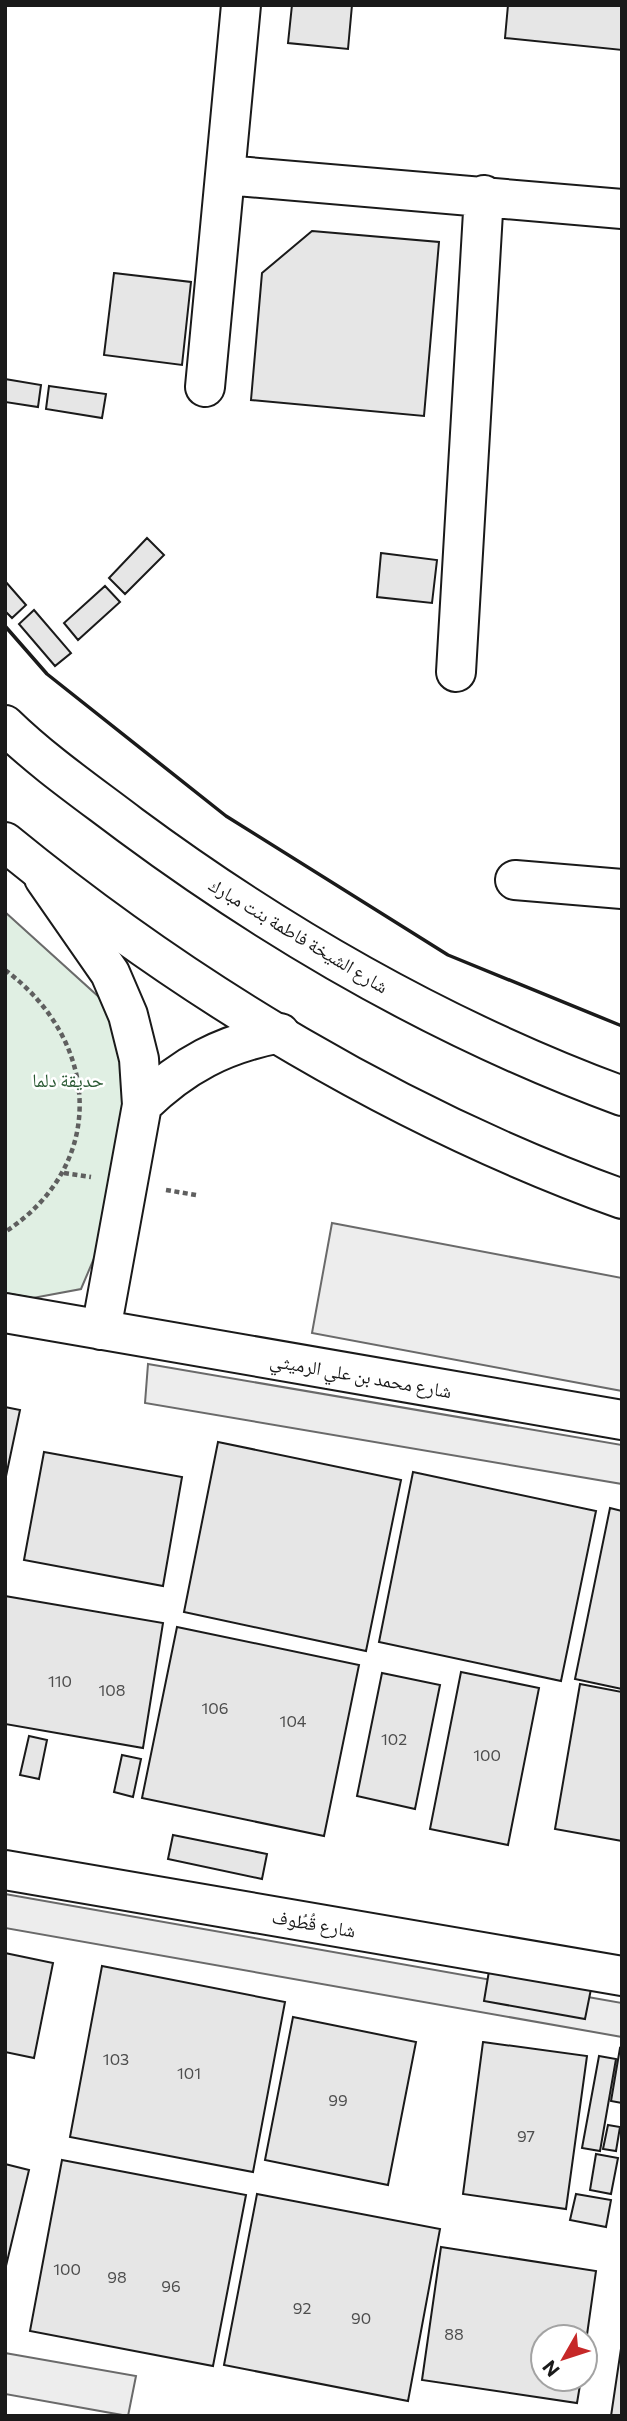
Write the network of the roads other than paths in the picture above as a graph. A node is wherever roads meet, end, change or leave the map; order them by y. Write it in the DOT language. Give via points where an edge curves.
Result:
graph roads {
  1 [pos="241,5"];
  2 [pos="225,175"];
  3 [pos="484,195"];
  4 [pos="622,209"];
  5 [pos="205,387"];
  6 [pos="456,672"];
  7 [pos="5,725"];
  8 [pos="5,842"];
  9 [pos="36,867"];
  10 [pos="516,880"];
  11 [pos="622,889"];
  12 [pos="279,1033"];
  13 [pos="622,1097"];
  14 [pos="142,1105"];
  15 [pos="622,1199"];
  16 [pos="5,1313"];
  17 [pos="101,1330"];
  18 [pos="622,1420"];
  19 [pos="5,1870"];
  20 [pos="622,1976"];
  1 -- 2 [label="street"];
  2 -- 3 [label="street"];
  2 -- 5 [label="street"];
  3 -- 4 [label="street"];
  3 -- 6 [label="street"];
  7 -- 13 [label="street, شارع الشيخة فاطمة بنت مبارك" via="179,861 333,957 501,1047"];
  8 -- 9 [label="street"];
  9 -- 12 [label="street" via="128,935"];
  9 -- 14 [label="street" via="110,973 139,1059"];
  10 -- 11 [label="street"];
  12 -- 14 [label="street" via="218,1049 190,1064"];
  12 -- 15 [label="street" via="464,1132"];
  14 -- 17 [label="street"];
  16 -- 17 [label="street, شارع محمد بن علي الرميثي"];
  17 -- 18 [label="street, شارع محمد بن علي الرميثي"];
  19 -- 20 [label="street, شارع قُطُوف"];
}
